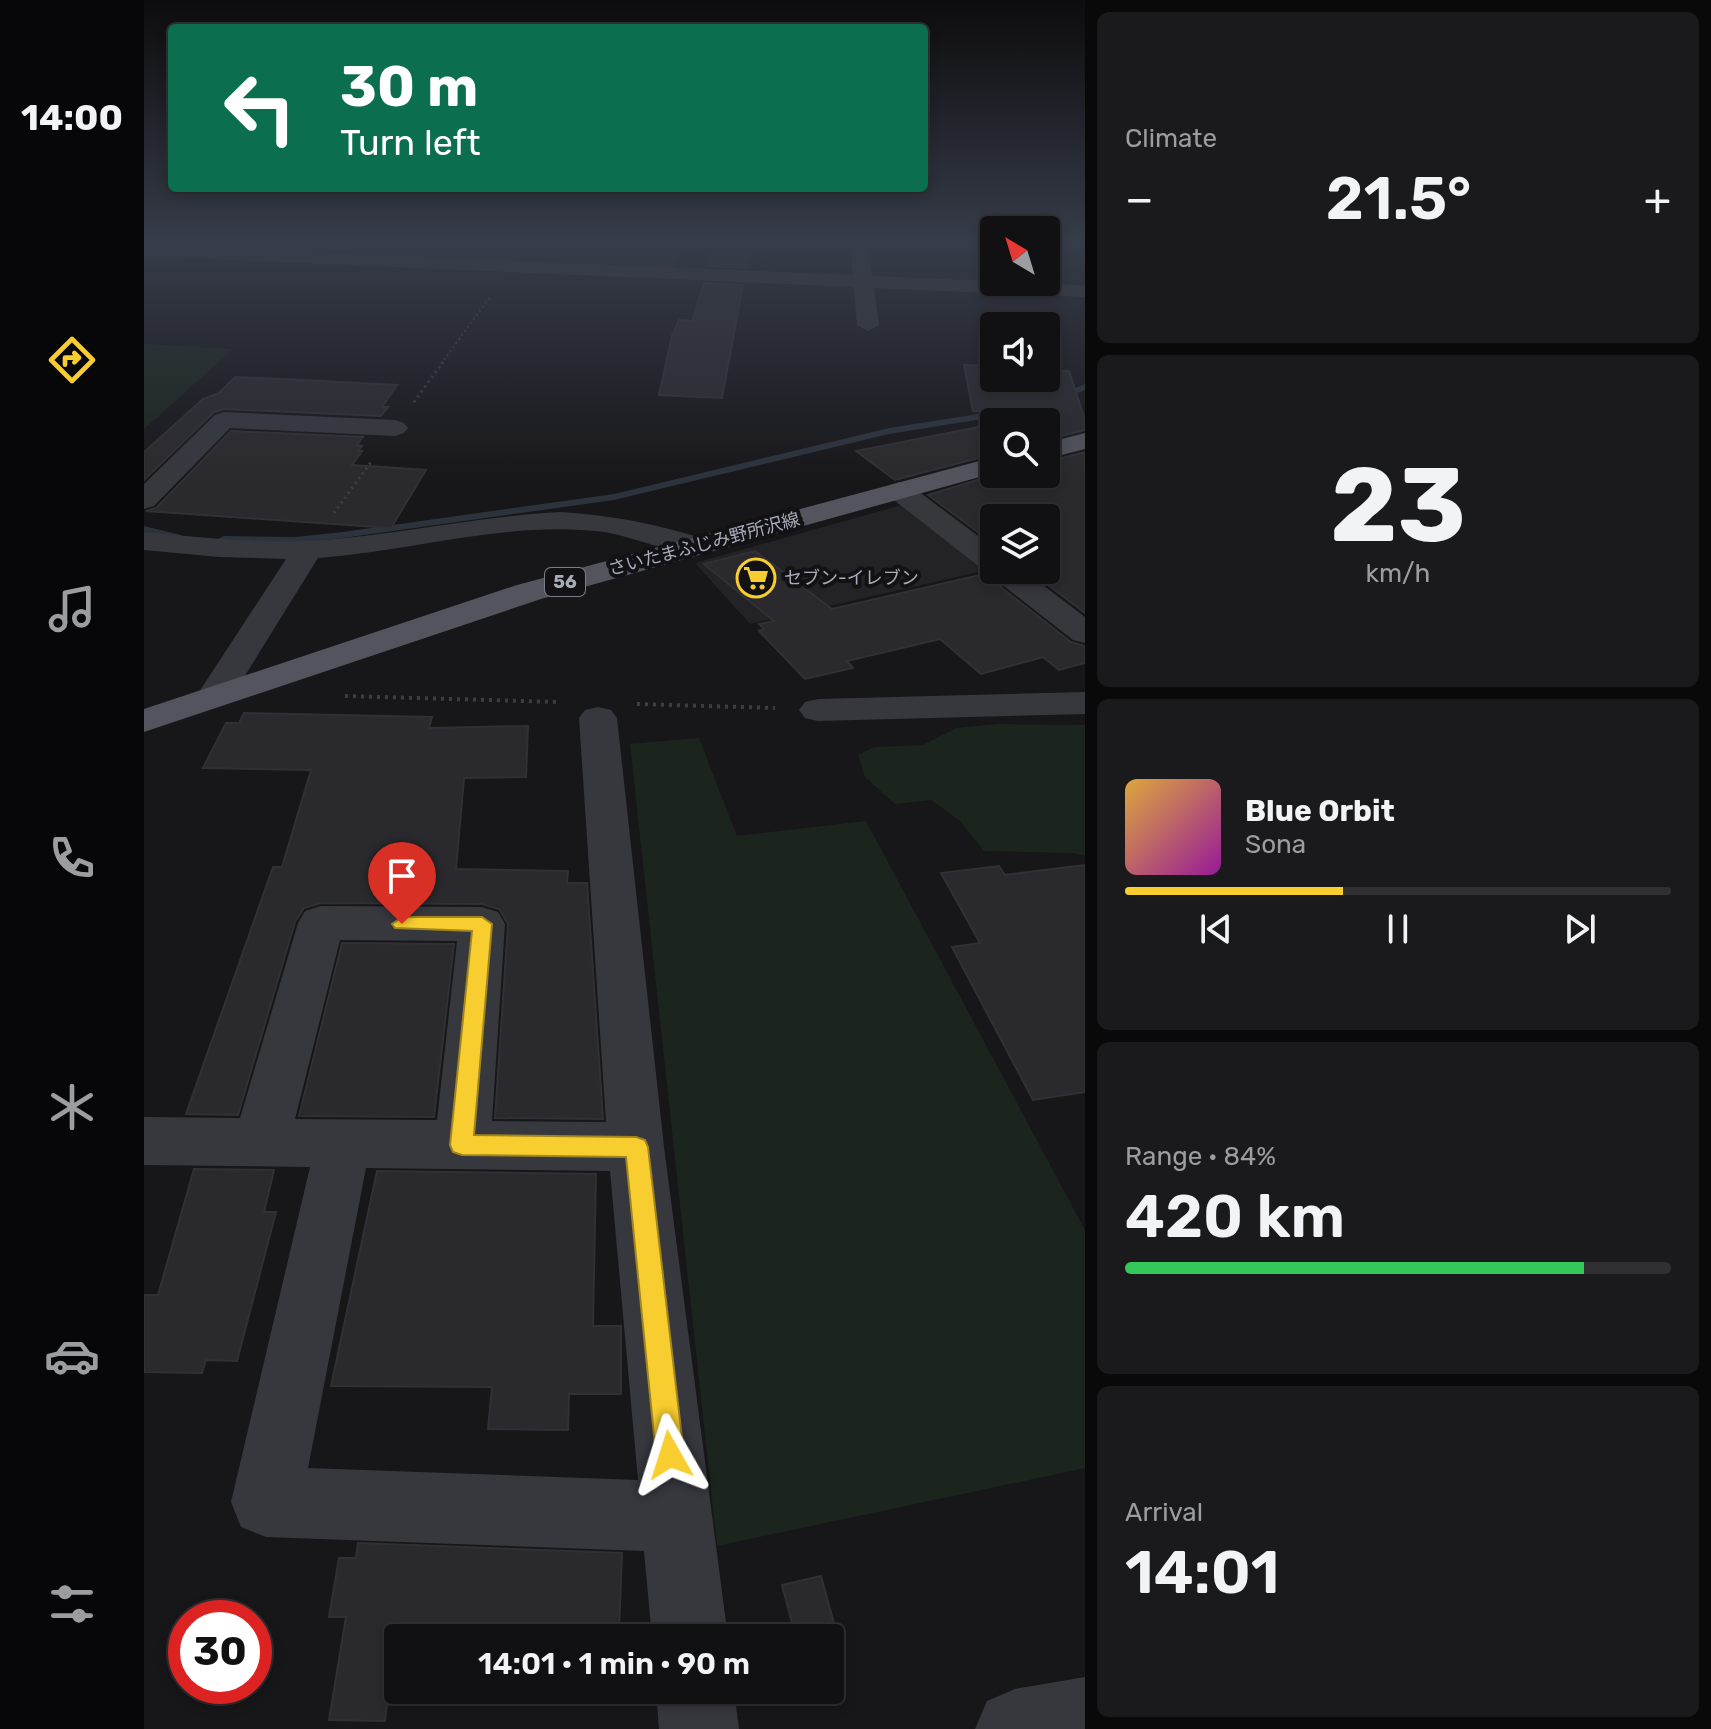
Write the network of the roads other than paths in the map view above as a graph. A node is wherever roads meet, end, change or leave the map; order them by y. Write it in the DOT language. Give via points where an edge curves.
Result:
graph roads {
  1 [pos="395,428"];
  2 [pos="1085,441"];
  3 [pos="1060,447"];
  4 [pos="980,469"];
  5 [pos="900,491"];
  6 [pos="144,500"];
  7 [pos="144,541"];
  8 [pos="694,546"];
  9 [pos="308,550"];
  10 [pos="980,552"];
  11 [pos="1021,584"];
  12 [pos="1085,633"];
  13 [pos="215,695"];
  14 [pos="1085,703"];
  15 [pos="598,708"];
  16 [pos="818,710"];
  17 [pos="144,721"];
  18 [pos="144,1141"];
  19 [pos="261,1142"];
  20 [pos="343,1144"];
  21 [pos="462,1145"];
  22 [pos="636,1147"];
  23 [pos="677,1517"];
  24 [pos="688,1624"];
  25 [pos="696,1704"];
  26 [pos="1085,1717"];
  27 [pos="699,1729"];
  28 [pos="1015,1729"];
  1 -- 6 [label="street" via="224,420"];
  2 -- 3 [label="main road"];
  4 -- 5 [label="main road, さいたまふじみ野所沢線 / 56"];
  5 -- 8 [label="main road, さいたまふじみ野所沢線 / 56"];
  5 -- 10 [label="street"];
  7 -- 9 [label="street" via="228,551"];
  8 -- 9 [label="street" via="624,524 567,519"];
  8 -- 13 [label="main road, さいたまふじみ野所沢線 / 56" via="515,596"];
  9 -- 13 [label="street"];
  11 -- 12 [label="street"];
  13 -- 17 [label="main road, さいたまふじみ野所沢線 / 56"];
  14 -- 16 [label="street"];
  15 -- 22 [label="street"];
  18 -- 19 [label="street"];
  19 -- 20 [label="street"];
  19 -- 21 [label="street" via="321,923 482,924"];
  20 -- 21 [label="street"];
  20 -- 23 [label="street" via="266,1502"];
  21 -- 22 [label="street"];
  22 -- 23 [label="street"];
  23 -- 24 [label="street"];
  25 -- 27 [label="street"];
  26 -- 28 [label="street"];
}
